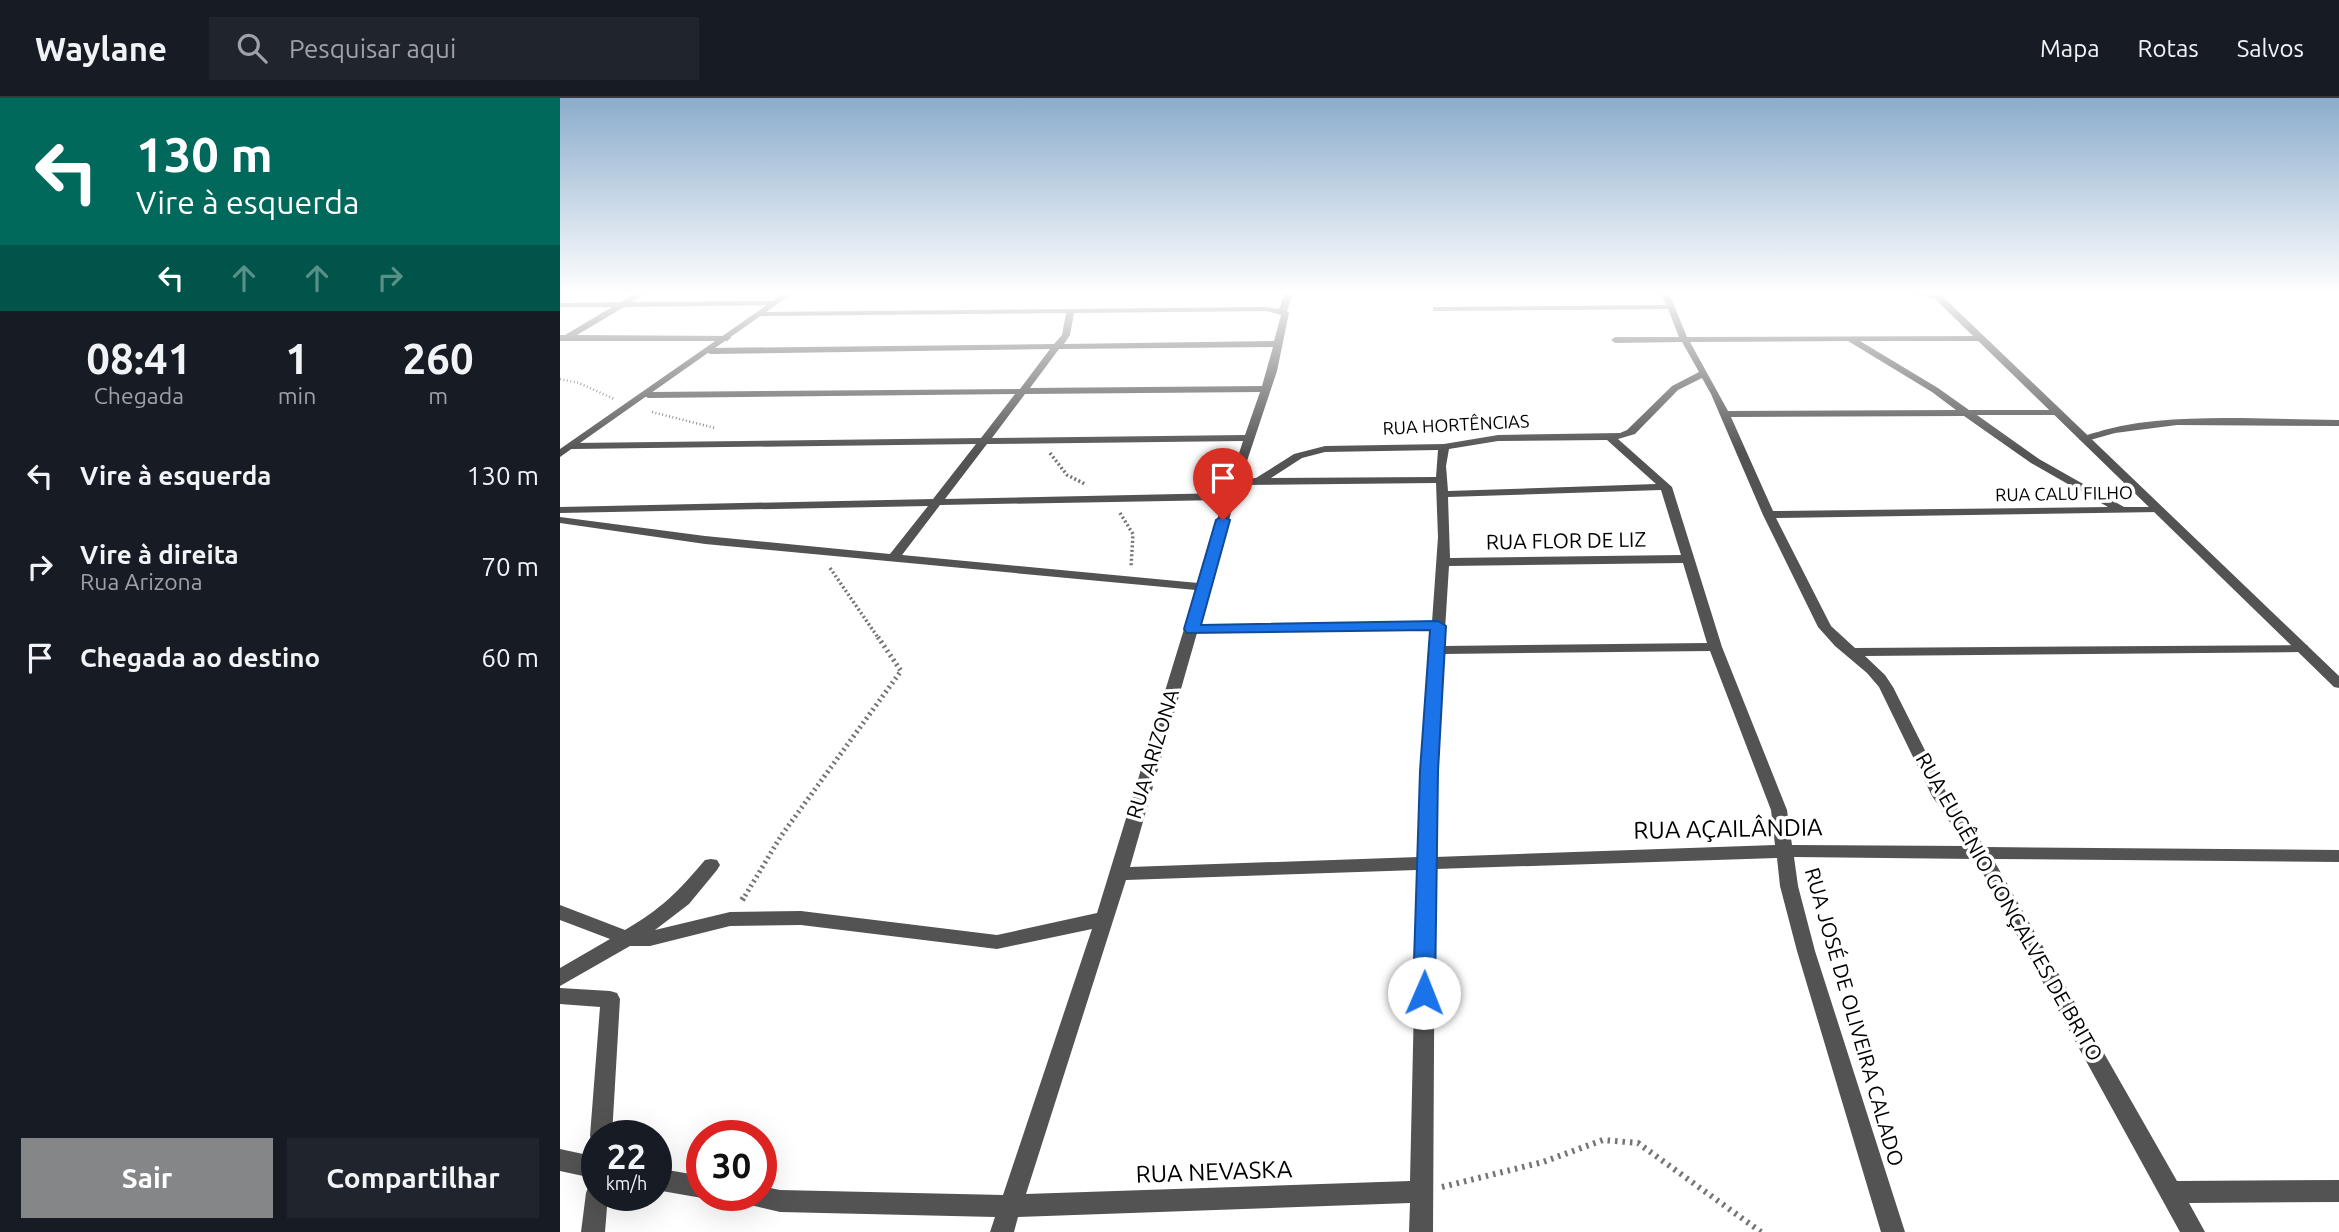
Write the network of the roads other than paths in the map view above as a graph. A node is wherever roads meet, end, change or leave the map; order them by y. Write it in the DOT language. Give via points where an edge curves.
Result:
graph roads {
  1 [pos="716,346"];
  2 [pos="1137,346"];
  3 [pos="1277,346"];
  4 [pos="1688,346"];
  5 [pos="1861,346"];
  6 [pos="1986,346"];
  7 [pos="1058,347"];
  8 [pos="709,351"];
  9 [pos="1703,374"];
  10 [pos="1264,389"];
  11 [pos="1023,391"];
  12 [pos="648,394"];
  13 [pos="1965,412"];
  14 [pos="2056,412"];
  15 [pos="1726,414"];
  16 [pos="2339,423"];
  17 [pos="1616,437"];
  18 [pos="1249,438"];
  19 [pos="2083,439"];
  20 [pos="982,441"];
  21 [pos="572,446"];
  22 [pos="1444,447"];
  23 [pos="560,454"];
  24 [pos="1260,481"];
  25 [pos="1441,487"];
  26 [pos="1666,487"];
  27 [pos="1232,489"];
  28 [pos="936,503"];
  29 [pos="560,510"];
  30 [pos="2156,510"];
  31 [pos="2122,511"];
  32 [pos="1769,515"];
  33 [pos="560,520"];
  34 [pos="895,556"];
  35 [pos="1689,559"];
  36 [pos="1443,562"];
  37 [pos="1203,587"];
  38 [pos="1438,626"];
  39 [pos="1192,629"];
  40 [pos="1715,647"];
  41 [pos="2302,648"];
  42 [pos="1435,650"];
  43 [pos="1856,652"];
  44 [pos="2339,684"];
  45 [pos="1784,851"];
  46 [pos="1980,852"];
  47 [pos="2339,856"];
  48 [pos="1426,863"];
  49 [pos="711,864"];
  50 [pos="1119,874"];
  51 [pos="560,912"];
  52 [pos="1103,919"];
  53 [pos="626,938"];
  54 [pos="560,978"];
  55 [pos="560,996"];
  56 [pos="602,1120"];
  57 [pos="560,1160"];
  58 [pos="581,1165"];
  59 [pos="2339,1191"];
  60 [pos="1421,1192"];
  61 [pos="2173,1192"];
  62 [pos="777,1200"];
  63 [pos="1009,1206"];
  64 [pos="595,1211"];
  65 [pos="593,1232"];
  66 [pos="1003,1232"];
  67 [pos="1421,1232"];
  68 [pos="1893,1232"];
  69 [pos="2193,1232"];
  1 -- 8 [label="street"];
  2 -- 7 [label="street"];
  3 -- 10 [label="street, RUA ARIZONA"];
  4 -- 9 [label="street, RUA EUGÊNIO GONÇALVES DE BRITO"];
  5 -- 13 [label="street"];
  6 -- 14 [label="street, RUA CALU FILHO"];
  7 -- 8 [label="street"];
  7 -- 11 [label="street"];
  8 -- 12 [label="street"];
  9 -- 15 [label="street, RUA EUGÊNIO GONÇALVES DE BRITO"];
  9 -- 17 [label="street" via="1675,388 1631,432"];
  10 -- 11 [label="street"];
  10 -- 18 [label="street, RUA ARIZONA"];
  11 -- 12 [label="street"];
  11 -- 20 [label="street"];
  12 -- 21 [label="street"];
  13 -- 14 [label="street"];
  13 -- 15 [label="street"];
  13 -- 31 [label="street" via="2035,461"];
  14 -- 19 [label="street, RUA CALU FILHO"];
  15 -- 32 [label="street, RUA EUGÊNIO GONÇALVES DE BRITO"];
  16 -- 19 [label="lane" via="2155,423"];
  17 -- 22 [label="street, RUA HORTÊNCIAS" via="1498,438"];
  17 -- 26 [label="street"];
  18 -- 20 [label="street"];
  18 -- 27 [label="street, RUA ARIZONA"];
  19 -- 30 [label="street, RUA CALU FILHO"];
  20 -- 21 [label="street"];
  20 -- 28 [label="street"];
  21 -- 23 [label="street"];
  22 -- 24 [label="street, RUA HORTÊNCIAS" via="1309,451"];
  22 -- 25 [label="street"];
  24 -- 25 [label="street"];
  24 -- 27 [label="street"];
  25 -- 26 [label="street"];
  25 -- 36 [label="street"];
  26 -- 35 [label="street, RUA JOSÉ DE OLIVEIRA CALADO"];
  27 -- 28 [label="street"];
  27 -- 37 [label="street, RUA ARIZONA"];
  28 -- 29 [label="street"];
  28 -- 34 [label="street"];
  30 -- 31 [label="street, RUA CALU FILHO"];
  30 -- 41 [label="street"];
  31 -- 32 [label="street, RUA CALU FILHO"];
  32 -- 43 [label="street, RUA EUGÊNIO GONÇALVES DE BRITO" via="1825,627 1836,641"];
  33 -- 34 [label="street" via="705,540"];
  34 -- 37 [label="street"];
  35 -- 36 [label="street, RUA FLOR DE LIZ"];
  35 -- 40 [label="street, RUA JOSÉ DE OLIVEIRA CALADO"];
  36 -- 38 [label="street"];
  37 -- 39 [label="street, RUA ARIZONA"];
  38 -- 39 [label="street"];
  38 -- 42 [label="street"];
  39 -- 50 [label="street, RUA ARIZONA"];
  40 -- 42 [label="street"];
  40 -- 45 [label="street, RUA JOSÉ DE OLIVEIRA CALADO" via="1779,810"];
  41 -- 43 [label="street"];
  41 -- 44 [label="street"];
  42 -- 48 [label="street"];
  43 -- 46 [label="street, RUA EUGÊNIO GONÇALVES DE BRITO" via="1887,688 1930,779"];
  45 -- 46 [label="street, RUA AÇAILÂNDIA"];
  45 -- 48 [label="street, RUA AÇAILÂNDIA"];
  45 -- 68 [label="street, RUA JOSÉ DE OLIVEIRA CALADO" via="1806,951"];
  46 -- 47 [label="street, RUA AÇAILÂNDIA"];
  46 -- 61 [label="street, RUA EUGÊNIO GONÇALVES DE BRITO"];
  48 -- 50 [label="street, RUA AÇAILÂNDIA"];
  48 -- 60 [label="street"];
  49 -- 53 [label="street" via="683,899"];
  50 -- 52 [label="street, RUA ARIZONA"];
  51 -- 53 [label="street"];
  52 -- 53 [label="street" via="997,942 801,918 730,919 650,939"];
  52 -- 63 [label="street, RUA ARIZONA"];
  53 -- 54 [label="street"];
  55 -- 56 [label="street" via="610,999"];
  57 -- 58 [label="street"];
  59 -- 61 [label="street"];
  60 -- 63 [label="street, RUA NEVASKA"];
  60 -- 67 [label="street"];
  61 -- 69 [label="street, RUA EUGÊNIO GONÇALVES DE BRITO"];
  62 -- 63 [label="street, RUA NEVASKA"];
  63 -- 66 [label="street, RUA ARIZONA"];
  64 -- 65 [label="street"];
}
